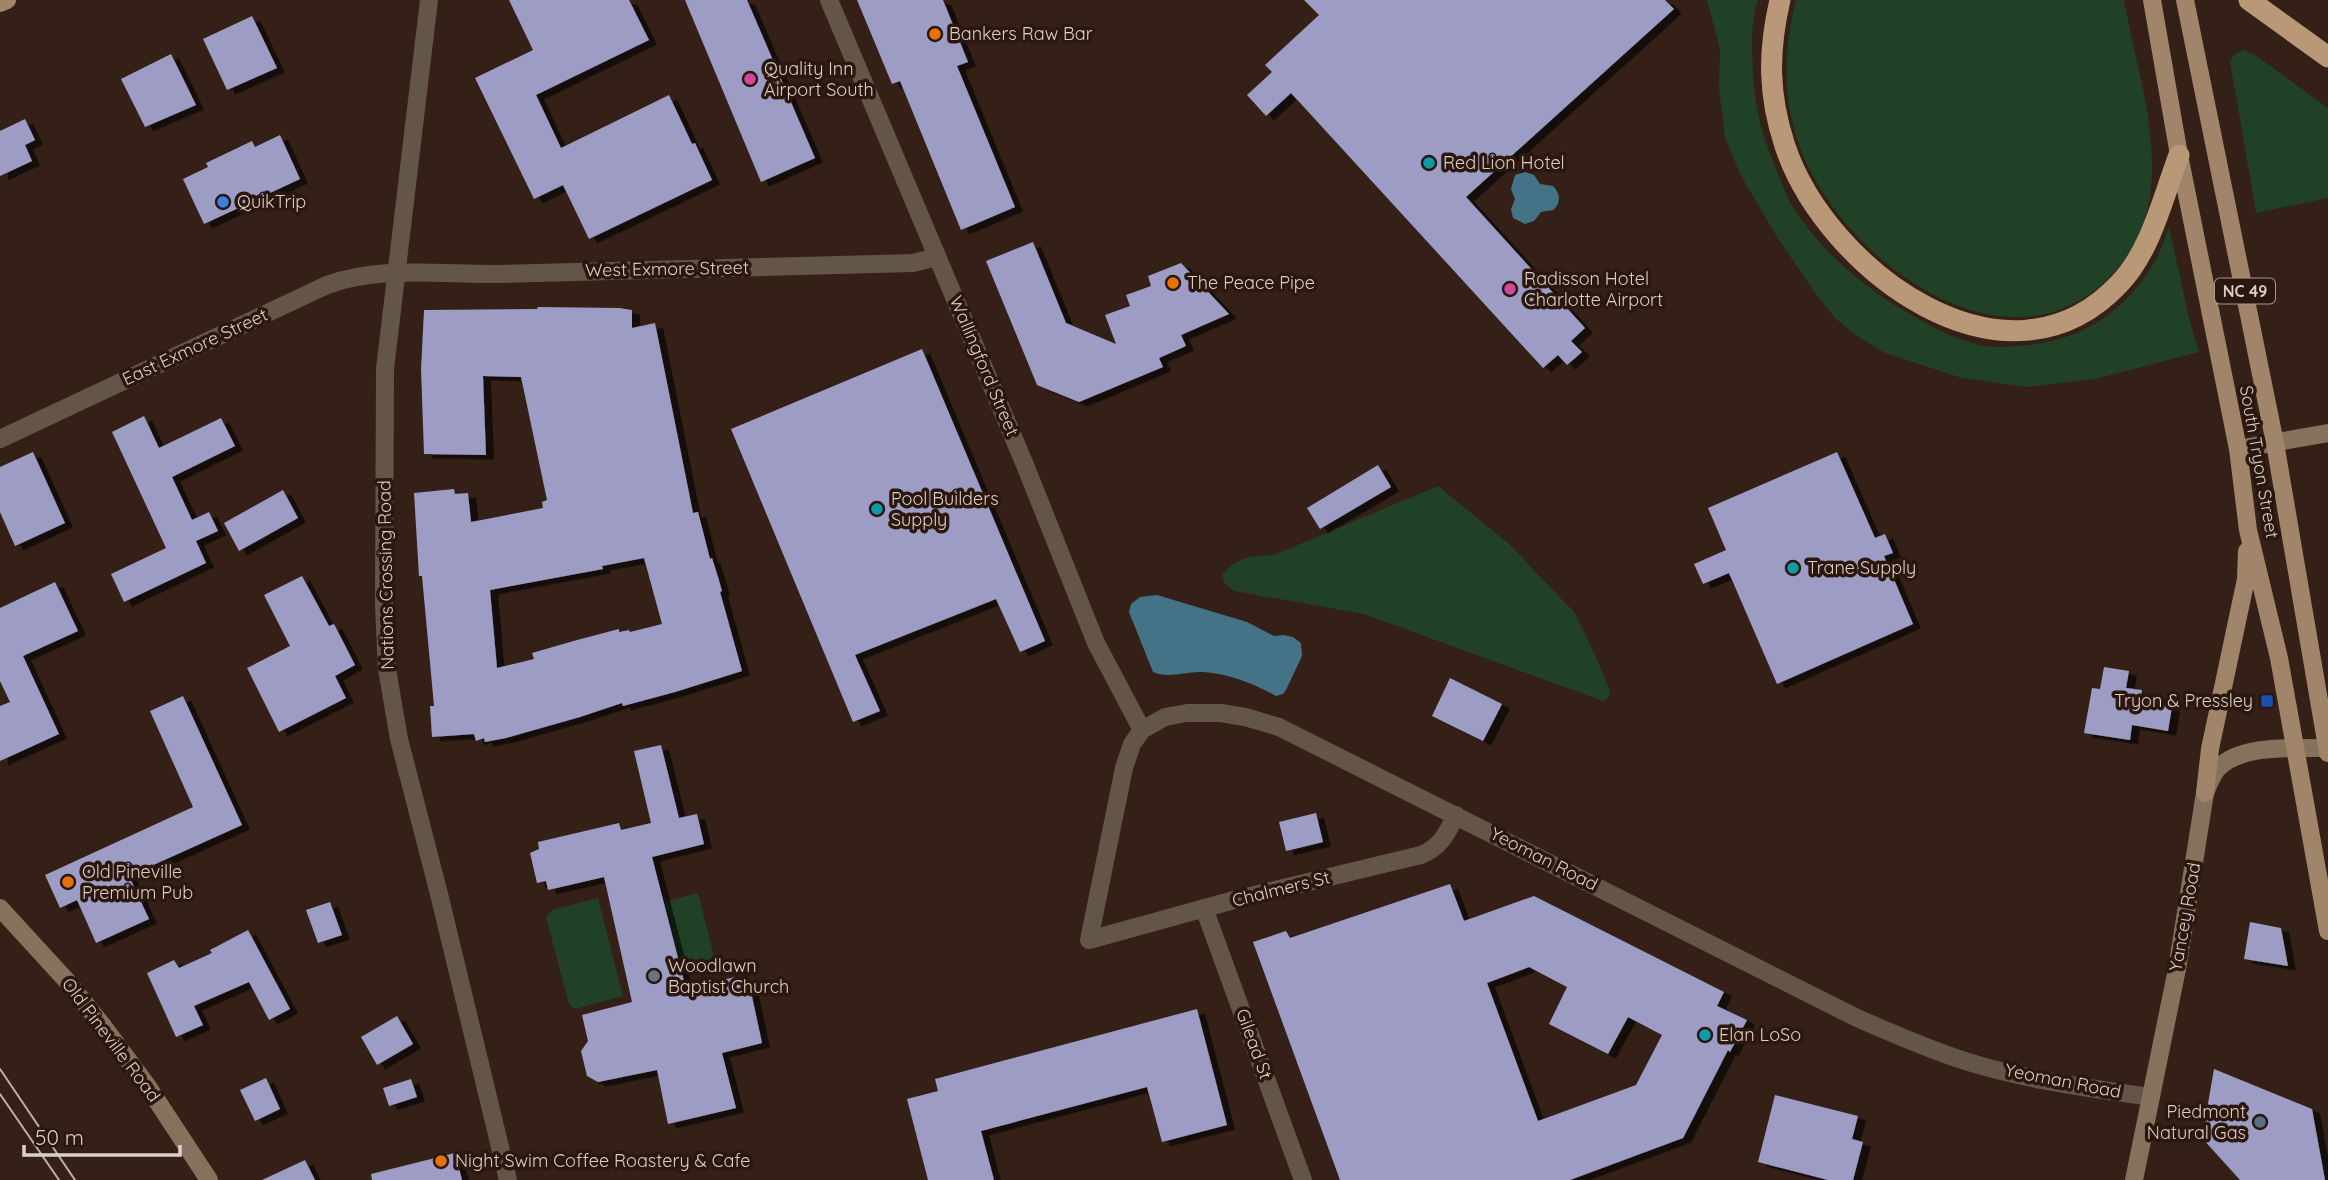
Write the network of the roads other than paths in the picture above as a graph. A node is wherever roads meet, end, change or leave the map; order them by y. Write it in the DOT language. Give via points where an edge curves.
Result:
graph roads {
  1 [pos="7,0"];
  2 [pos="429,0"];
  3 [pos="830,0"];
  4 [pos="1780,0"];
  5 [pos="2152,0"];
  6 [pos="2185,0"];
  7 [pos="2249,0"];
  8 [pos="0,3"];
  9 [pos="2328,57"];
  10 [pos="2179,155"];
  11 [pos="937,257"];
  12 [pos="396,272"];
  13 [pos="2328,433"];
  14 [pos="0,439"];
  15 [pos="2275,443"];
  16 [pos="2238,449"];
  17 [pos="2248,530"];
  18 [pos="1142,730"];
  19 [pos="2327,748"];
  20 [pos="2296,749"];
  21 [pos="2328,753"];
  22 [pos="2205,793"];
  23 [pos="1456,815"];
  24 [pos="0,908"];
  25 [pos="1204,908"];
  26 [pos="2328,931"];
  27 [pos="2151,1097"];
  28 [pos="209,1180"];
  29 [pos="508,1180"];
  30 [pos="1303,1180"];
  31 [pos="2134,1180"];
  1 -- 8 [label="main road"];
  2 -- 12 [label="street, Nations Crossing Road"];
  3 -- 11 [label="street, Wallingford Street"];
  4 -- 10 [label="highway" via="1772,34 1774,108 1803,185 1823,218 1881,277 1934,312 1964,324 2027,330 2077,317 2101,302 2122,282 2140,254"];
  5 -- 10 [label="main road, South Tryon Street / NC 49"];
  6 -- 15 [label="main road, South Tryon Street / NC 49"];
  7 -- 9 [label="highway"];
  10 -- 16 [label="main road, South Tryon Street / NC 49"];
  11 -- 12 [label="street, West Exmore Street" via="912,263 464,275"];
  11 -- 18 [label="street, Wallingford Street" via="1096,643"];
  12 -- 14 [label="street, East Exmore Street" via="360,275 327,285"];
  12 -- 29 [label="street, Nations Crossing Road" via="385,369 387,669 399,739"];
  13 -- 15 [label="street"];
  15 -- 16 [label="street"];
  15 -- 19 [label="main road, South Tryon Street / NC 49"];
  16 -- 17 [label="main road, South Tryon Street / NC 49"];
  17 -- 20 [label="main road, South Tryon Street / NC 49"];
  17 -- 22 [label="main road" via="2246,579"];
  18 -- 23 [label="street, Yeoman Road" via="1165,717 1187,713 1245,717 1279,727"];
  18 -- 25 [label="street, Chalmers St" via="1124,768 1089,940"];
  19 -- 20 [label="street, Yancey Road"];
  19 -- 21 [label="main road, South Tryon Street / NC 49"];
  20 -- 22 [label="street, Yancey Road" via="2249,751 2232,758 2216,770"];
  20 -- 26 [label="main road, South Tryon Street / NC 49"];
  22 -- 27 [label="street, Yancey Road"];
  23 -- 25 [label="street, Chalmers St" via="1441,842 1421,855"];
  23 -- 27 [label="street, Yeoman Road" via="1906,1040 2008,1072"];
  24 -- 28 [label="street, Old Pineville Road" via="103,1026"];
  25 -- 30 [label="street, Gilead St"];
  27 -- 31 [label="street, Yancey Road"];
}
